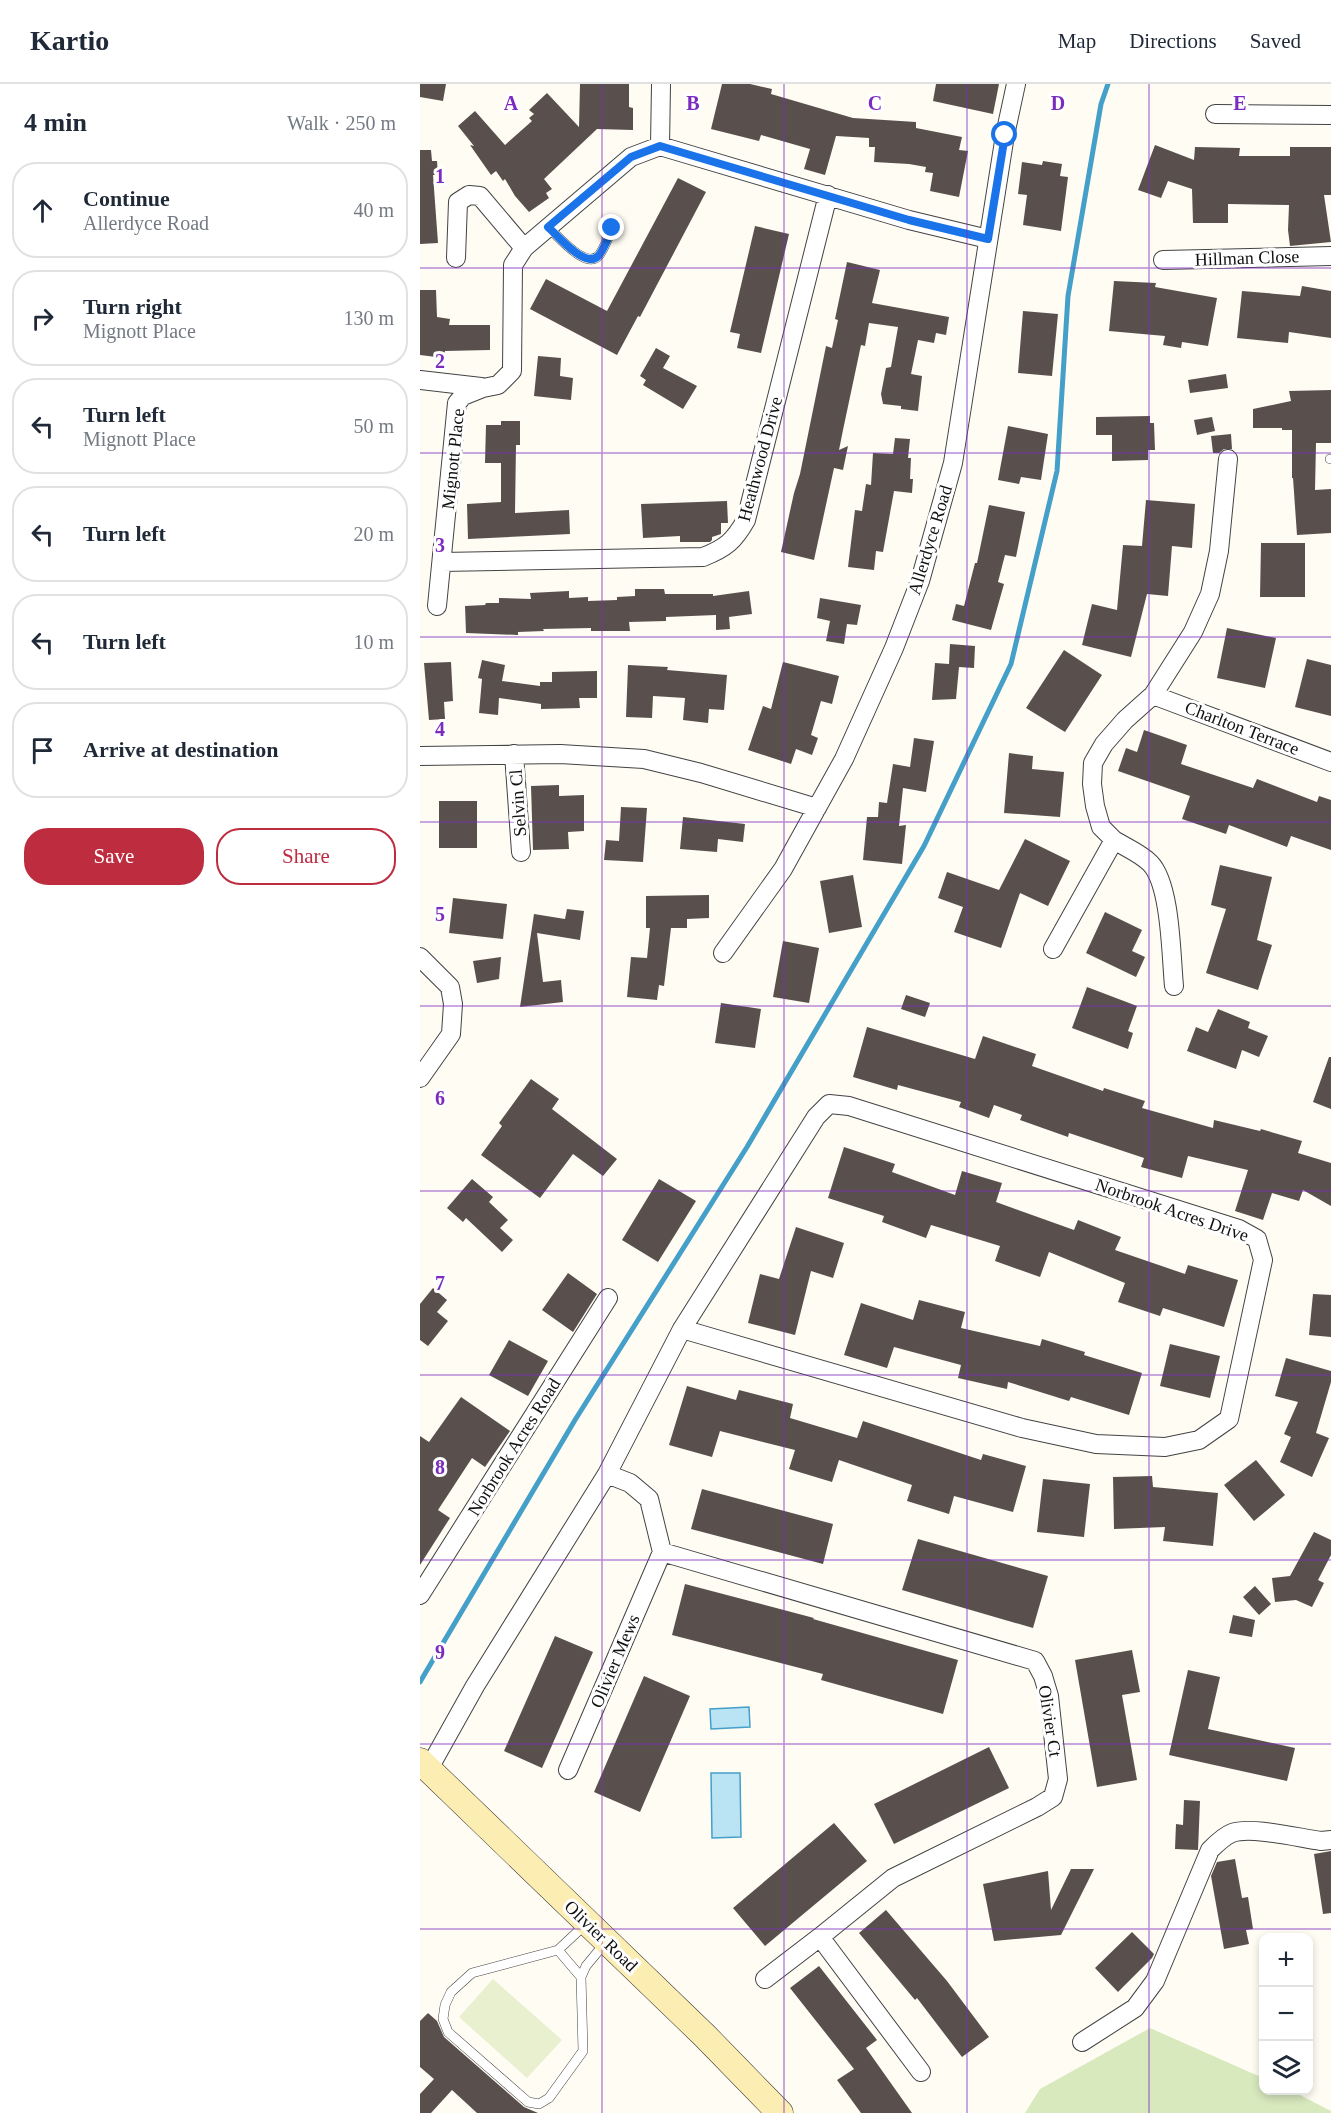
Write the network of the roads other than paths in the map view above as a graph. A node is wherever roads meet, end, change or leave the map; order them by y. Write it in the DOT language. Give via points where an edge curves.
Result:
graph roads {
  1 [pos="661,84"];
  2 [pos="1016,84"];
  3 [pos="1215,114"];
  4 [pos="1331,115"];
  5 [pos="660,146"];
  6 [pos="828,195"];
  7 [pos="548,227"];
  8 [pos="612,228"];
  9 [pos="988,239"];
  10 [pos="524,248"];
  11 [pos="1331,256"];
  12 [pos="456,258"];
  13 [pos="1163,260"];
  14 [pos="420,380"];
  15 [pos="483,388"];
  16 [pos="1228,459"];
  17 [pos="442,562"];
  18 [pos="437,606"];
  19 [pos="1153,695"];
  20 [pos="514,754"];
  21 [pos="420,756"];
  22 [pos="1331,762"];
  23 [pos="817,808"];
  24 [pos="1114,840"];
  25 [pos="521,852"];
  26 [pos="1053,949"];
  27 [pos="723,953"];
  28 [pos="420,957"];
  29 [pos="1174,986"];
  30 [pos="420,1078"];
  31 [pos="608,1298"];
  32 [pos="681,1329"];
  33 [pos="607,1474"];
  34 [pos="662,1552"];
  35 [pos="420,1595"];
  36 [pos="424,1765"];
  37 [pos="568,1770"];
  38 [pos="1331,1840"];
  39 [pos="587,1923"];
  40 [pos="820,1937"];
  41 [pos="606,1941"];
  42 [pos="558,1950"];
  43 [pos="581,1977"];
  44 [pos="765,1979"];
  45 [pos="1082,2042"];
  46 [pos="921,2072"];
  47 [pos="780,2113"];
  1 -- 5 [label="street"];
  2 -- 9 [label="street, Allerdyce Road"];
  3 -- 4 [label="street"];
  5 -- 6 [label="street"];
  5 -- 7 [label="street, Mignott Place" via="631,157"];
  6 -- 9 [label="street"];
  6 -- 17 [label="street, Heathwood Drive" via="746,520 736,537 721,550 703,557"];
  7 -- 8 [label="lane" via="583,258 592,260 599,256"];
  7 -- 10 [label="street, Mignott Place"];
  9 -- 23 [label="street, Allerdyce Road" via="953,463 920,581 890,658"];
  10 -- 12 [label="street" via="480,196 469,195 458,202"];
  10 -- 15 [label="street, Mignott Place" via="513,265 512,371 498,386"];
  11 -- 13 [label="street, Hillman Close"];
  14 -- 15 [label="street"];
  15 -- 17 [label="street, Mignott Place" via="463,396 457,403"];
  16 -- 19 [label="street" via="1219,551 1210,594 1193,633"];
  17 -- 18 [label="street, Mignott Place"];
  19 -- 22 [label="street, Charlton Terrace"];
  19 -- 24 [label="street" via="1125,720 1093,763 1095,806 1101,827"];
  20 -- 21 [label="street"];
  20 -- 23 [label="street" via="644,759"];
  20 -- 25 [label="street, Selvin Cl"];
  23 -- 27 [label="street, Allerdyce Road" via="783,869"];
  24 -- 26 [label="street"];
  24 -- 29 [label="street" via="1150,863 1160,877"];
  28 -- 30 [label="street" via="450,987 453,1004 451,1034"];
  31 -- 35 [label="street, Norbrook Acres Road"];
  32 -- 32 [label="street, Norbrook Acres Drive" via="816,1117 829,1104 849,1106 1239,1229 1257,1239 1263,1260 1229,1419 1199,1440 1165,1447 1096,1444 1022,1428"];
  32 -- 33 [label="street"];
  33 -- 34 [label="street" via="630,1483 649,1499"];
  33 -- 36 [label="street"];
  34 -- 37 [label="street, Olivier Mews"];
  34 -- 40 [label="street, Olivier Ct" via="1035,1661 1043,1676 1058,1779 1053,1797 893,1878"];
  36 -- 39 [label="main road, Olivier Road"];
  38 -- 45 [label="street" via="1255,1831 1232,1833 1218,1843 1210,1850 1155,1981 1135,2008"];
  39 -- 41 [label="main road, Olivier Road"];
  39 -- 42 [label="lane"];
  40 -- 44 [label="street, Olivier Ct"];
  40 -- 46 [label="street"];
  41 -- 43 [label="lane"];
  41 -- 47 [label="main road, Olivier Road"];
  42 -- 43 [label="lane"];
  42 -- 43 [label="lane" via="472,1973 451,1992 445,2004 443,2019 448,2032 528,2102 539,2104 549,2098 583,2051"];
}
